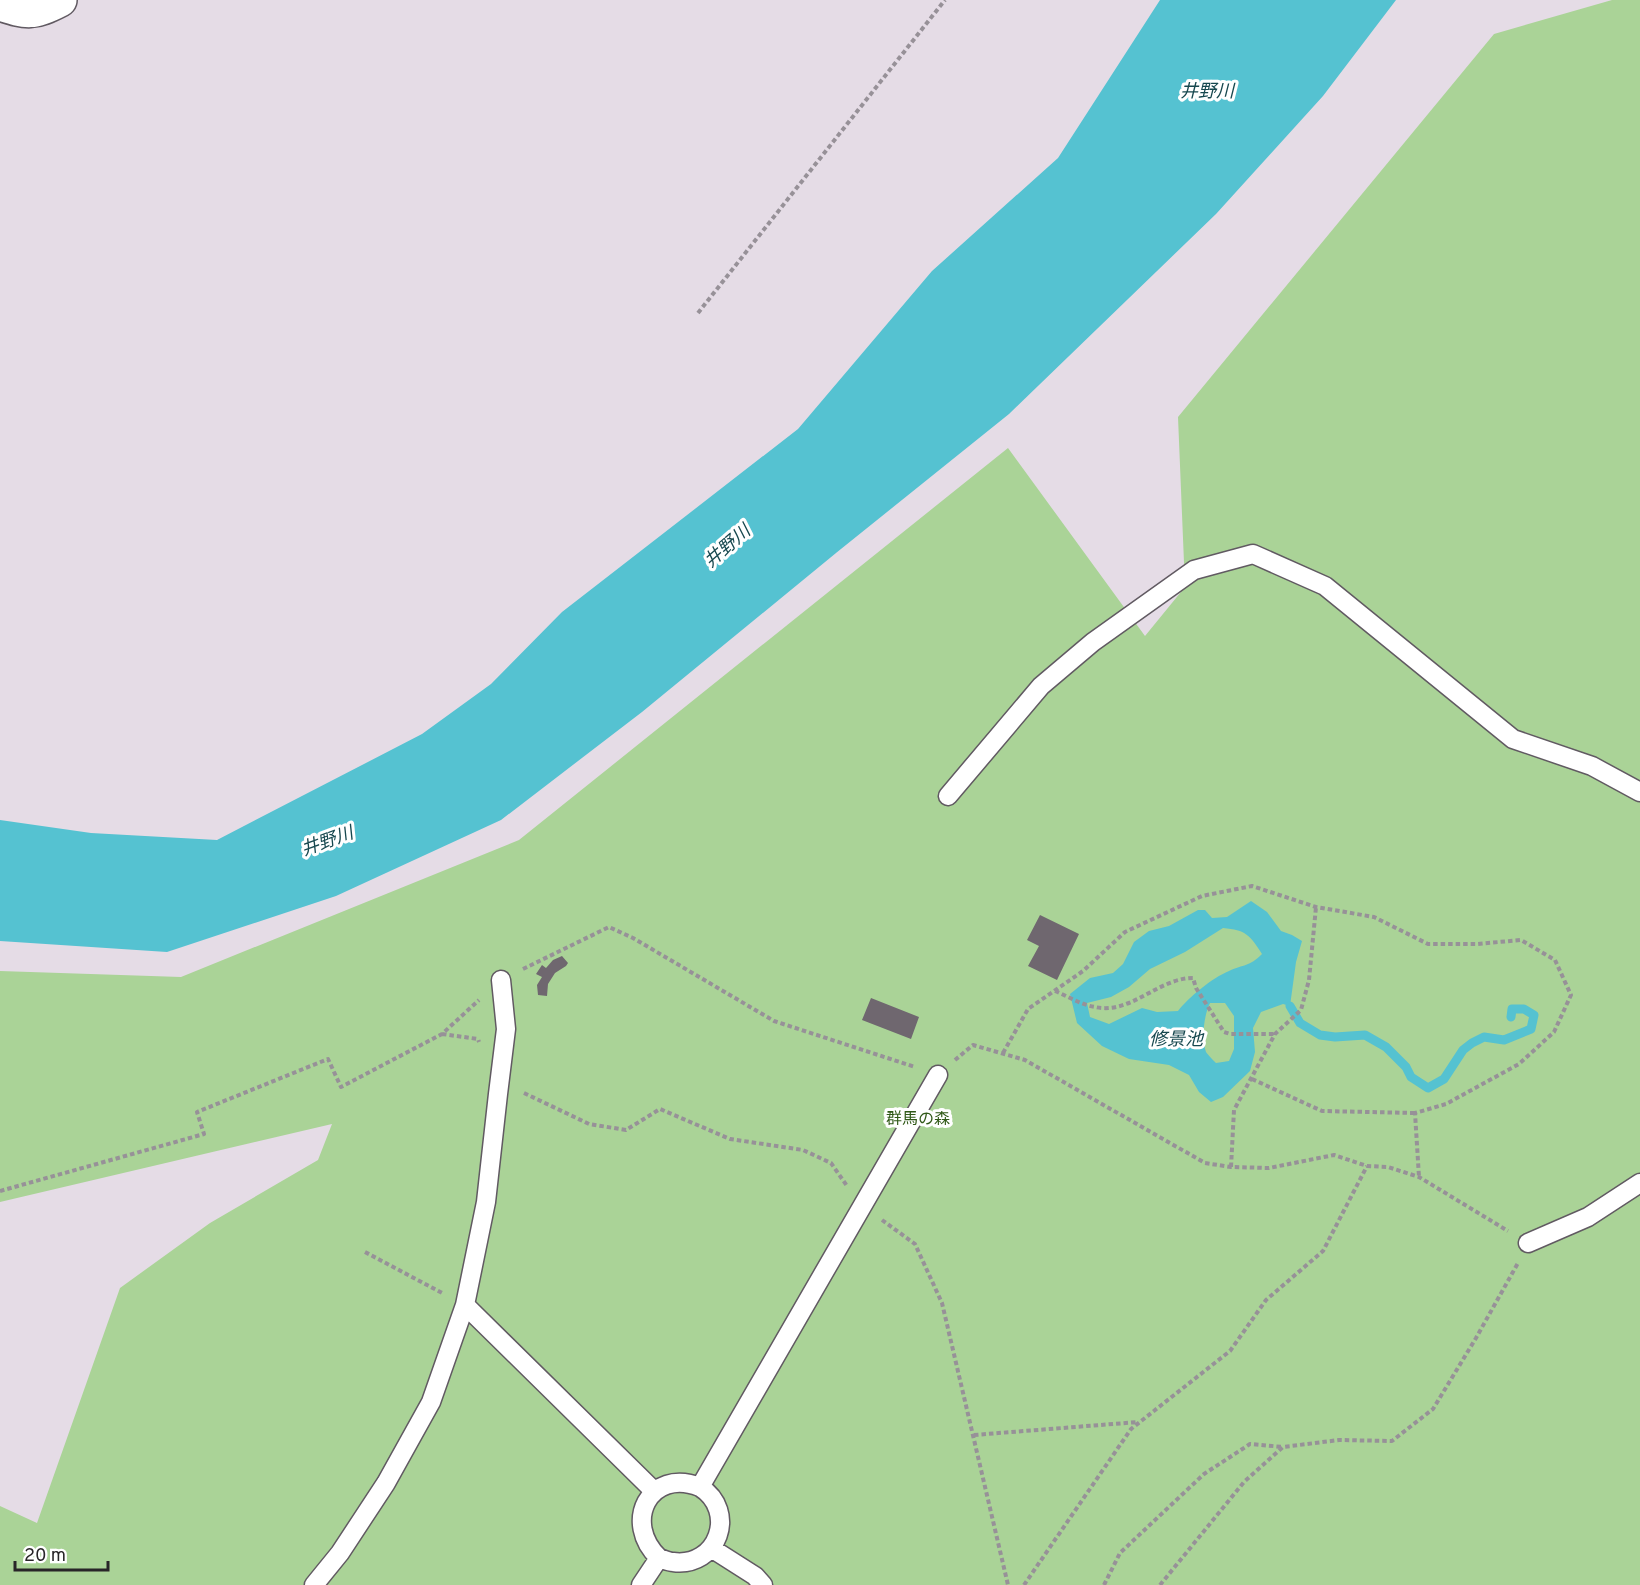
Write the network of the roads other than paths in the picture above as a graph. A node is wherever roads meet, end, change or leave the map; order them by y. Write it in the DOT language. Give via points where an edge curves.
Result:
graph roads {
  1 [pos="60,0"];
  2 [pos="0,4"];
  3 [pos="1640,792"];
  4 [pos="948,796"];
  5 [pos="501,980"];
  6 [pos="938,1075"];
  7 [pos="1640,1183"];
  8 [pos="1528,1243"];
  9 [pos="465,1305"];
  10 [pos="700,1487"];
  11 [pos="654,1491"];
  12 [pos="711,1548"];
  13 [pos="659,1558"];
  14 [pos="314,1585"];
  15 [pos="641,1585"];
  16 [pos="763,1585"];
  1 -- 2 [label="street" via="33,12"];
  3 -- 4 [label="lane" via="1592,765 1513,739 1325,586 1253,554 1194,570 1093,642 1041,686"];
  5 -- 9 [label="lane" via="506,1029 486,1202"];
  6 -- 10 [label="lane"];
  7 -- 8 [label="lane" via="1588,1217"];
  9 -- 11 [label="lane"];
  9 -- 14 [label="lane" via="431,1402 386,1483"];
  10 -- 11 [label="lane" via="689,1482 672,1483"];
  10 -- 12 [label="lane" via="709,1492 719,1509 718,1535"];
  11 -- 13 [label="lane" via="646,1504 642,1528 643,1536"];
  12 -- 13 [label="lane" via="699,1558 686,1561 673,1563"];
  12 -- 16 [label="lane"];
  13 -- 15 [label="lane"];
}
